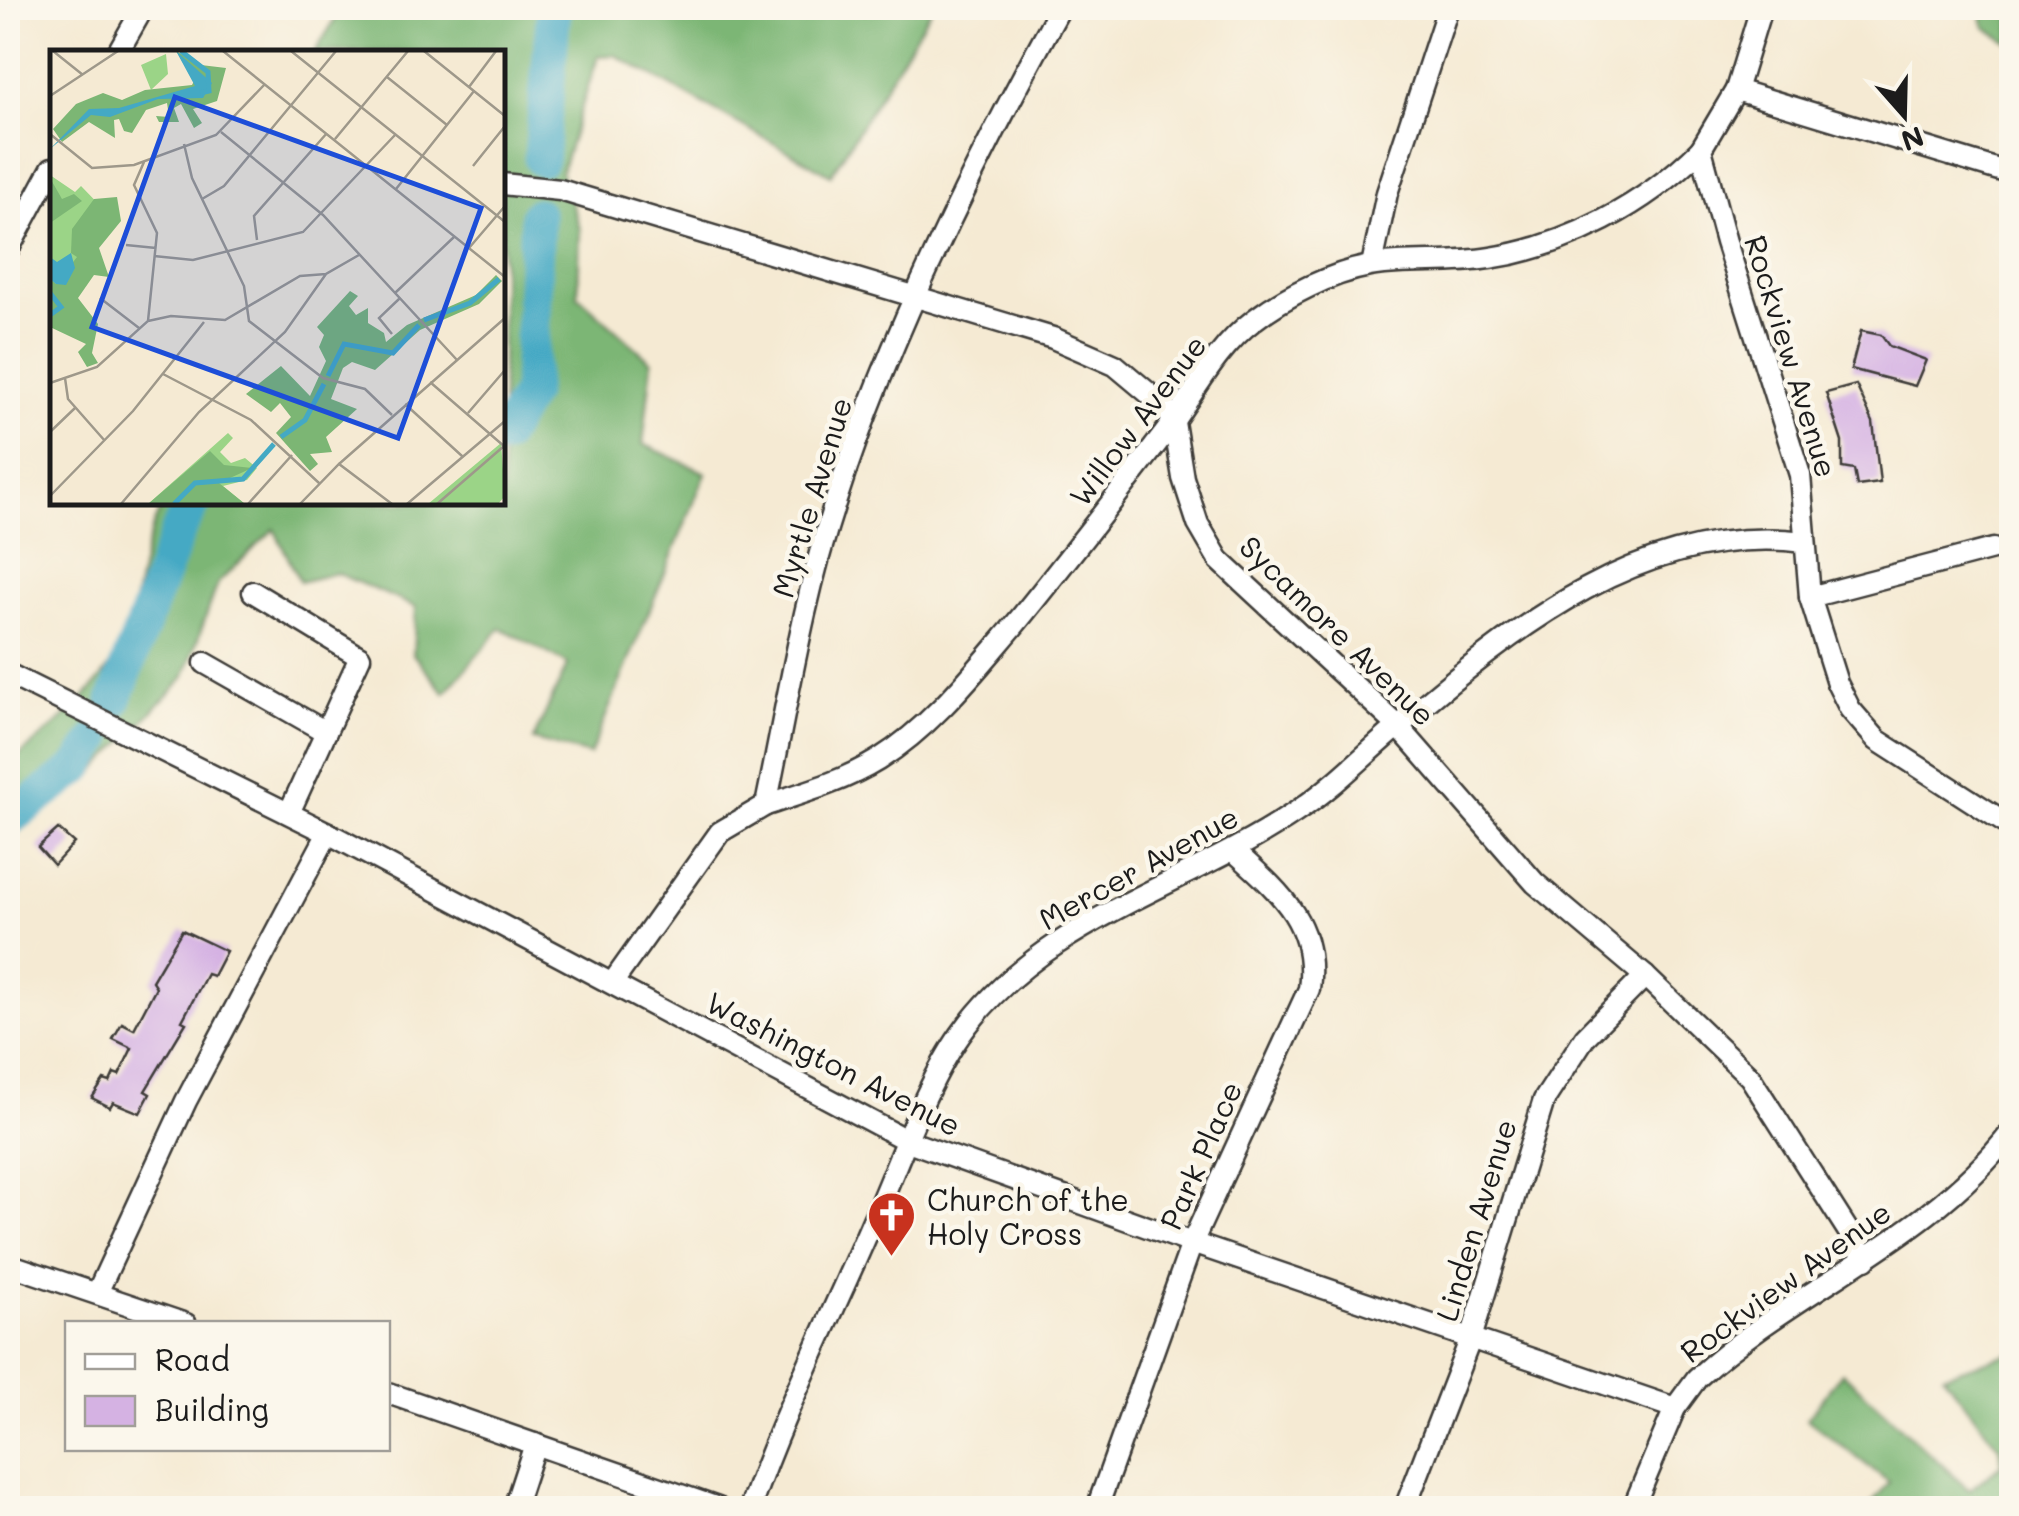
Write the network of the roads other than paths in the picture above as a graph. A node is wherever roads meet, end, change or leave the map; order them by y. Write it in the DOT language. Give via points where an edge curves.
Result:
graph roads {
  1 [pos="144,8"];
  2 [pos="1060,8"];
  3 [pos="1448,8"];
  4 [pos="1761,8"];
  5 [pos="119,50"];
  6 [pos="1736,90"];
  7 [pos="1701,149"];
  8 [pos="50,170"];
  9 [pos="2012,174"];
  10 [pos="511,185"];
  11 [pos="17,210"];
  12 [pos="8,250"];
  13 [pos="1372,266"];
  14 [pos="918,298"];
  15 [pos="1174,422"];
  16 [pos="1805,542"];
  17 [pos="1993,549"];
  18 [pos="253,592"];
  19 [pos="1810,597"];
  20 [pos="205,663"];
  21 [pos="8,674"];
  22 [pos="1398,726"];
  23 [pos="326,732"];
  24 [pos="766,805"];
  25 [pos="289,813"];
  26 [pos="2012,827"];
  27 [pos="328,833"];
  28 [pos="1233,850"];
  29 [pos="1645,976"];
  30 [pos="613,982"];
  31 [pos="2012,1131"];
  32 [pos="908,1140"];
  33 [pos="1192,1243"];
  34 [pos="1866,1259"];
  35 [pos="8,1264"];
  36 [pos="97,1293"];
  37 [pos="177,1321"];
  38 [pos="1472,1335"];
  39 [pos="390,1394"];
  40 [pos="1675,1408"];
  41 [pos="536,1444"];
  42 [pos="514,1508"];
  43 [pos="718,1508"];
  44 [pos="750,1508"];
  45 [pos="1097,1508"];
  46 [pos="1405,1508"];
  47 [pos="1633,1508"];
  1 -- 5 [label="street"];
  2 -- 14 [label="street, Myrtle Avenue" via="992,132"];
  3 -- 13 [label="street" via="1386,193"];
  4 -- 6 [label="street"];
  6 -- 7 [label="street"];
  6 -- 9 [label="street"];
  7 -- 13 [label="street, Willow Avenue" via="1674,176 1613,213 1531,250"];
  7 -- 16 [label="street, Rockview Avenue" via="1800,474"];
  8 -- 11 [label="street"];
  10 -- 14 [label="street" via="560,190"];
  11 -- 12 [label="street"];
  13 -- 15 [label="street, Willow Avenue" via="1300,293 1252,321 1200,377"];
  14 -- 15 [label="street" via="1088,350 1164,406"];
  14 -- 24 [label="street, Myrtle Avenue" via="834,504"];
  15 -- 22 [label="street, Sycamore Avenue" via="1182,478 1219,560"];
  15 -- 24 [label="street, Willow Avenue" via="977,670 914,734 876,761"];
  16 -- 19 [label="street, Rockview Avenue"];
  16 -- 22 [label="street, Mercer Avenue" via="1726,538 1619,572 1516,631"];
  17 -- 19 [label="street"];
  18 -- 23 [label="street" via="360,657"];
  19 -- 26 [label="street, Rockview Avenue" via="1837,682 1876,740"];
  20 -- 23 [label="street"];
  21 -- 25 [label="street, Washington Avenue"];
  22 -- 28 [label="street, Mercer Avenue" via="1296,812"];
  22 -- 29 [label="street, Sycamore Avenue" via="1509,857"];
  23 -- 25 [label="street"];
  24 -- 30 [label="street" via="720,832"];
  25 -- 27 [label="street, Washington Avenue"];
  27 -- 30 [label="street, Washington Avenue"];
  27 -- 36 [label="street" via="186,1101"];
  28 -- 32 [label="street, Mercer Avenue" via="1097,920 986,1001 958,1036"];
  28 -- 33 [label="street, Park Place" via="1290,903 1306,929 1312,971"];
  29 -- 34 [label="street, Sycamore Avenue" via="1750,1077"];
  29 -- 38 [label="street, Linden Avenue" via="1585,1038 1544,1100"];
  30 -- 32 [label="street, Washington Avenue"];
  31 -- 34 [label="street, Rockview Avenue" via="1946,1199"];
  32 -- 33 [label="street, Washington Avenue"];
  32 -- 44 [label="street, Mercer Avenue"];
  33 -- 38 [label="street, Washington Avenue"];
  33 -- 45 [label="street, Park Place"];
  34 -- 40 [label="street, Rockview Avenue" via="1715,1362"];
  35 -- 36 [label="street"];
  36 -- 37 [label="street"];
  38 -- 40 [label="street, Washington Avenue"];
  38 -- 46 [label="street, Linden Avenue"];
  39 -- 41 [label="street"];
  40 -- 47 [label="street, Rockview Avenue"];
  41 -- 42 [label="street"];
  41 -- 43 [label="street"];
}
